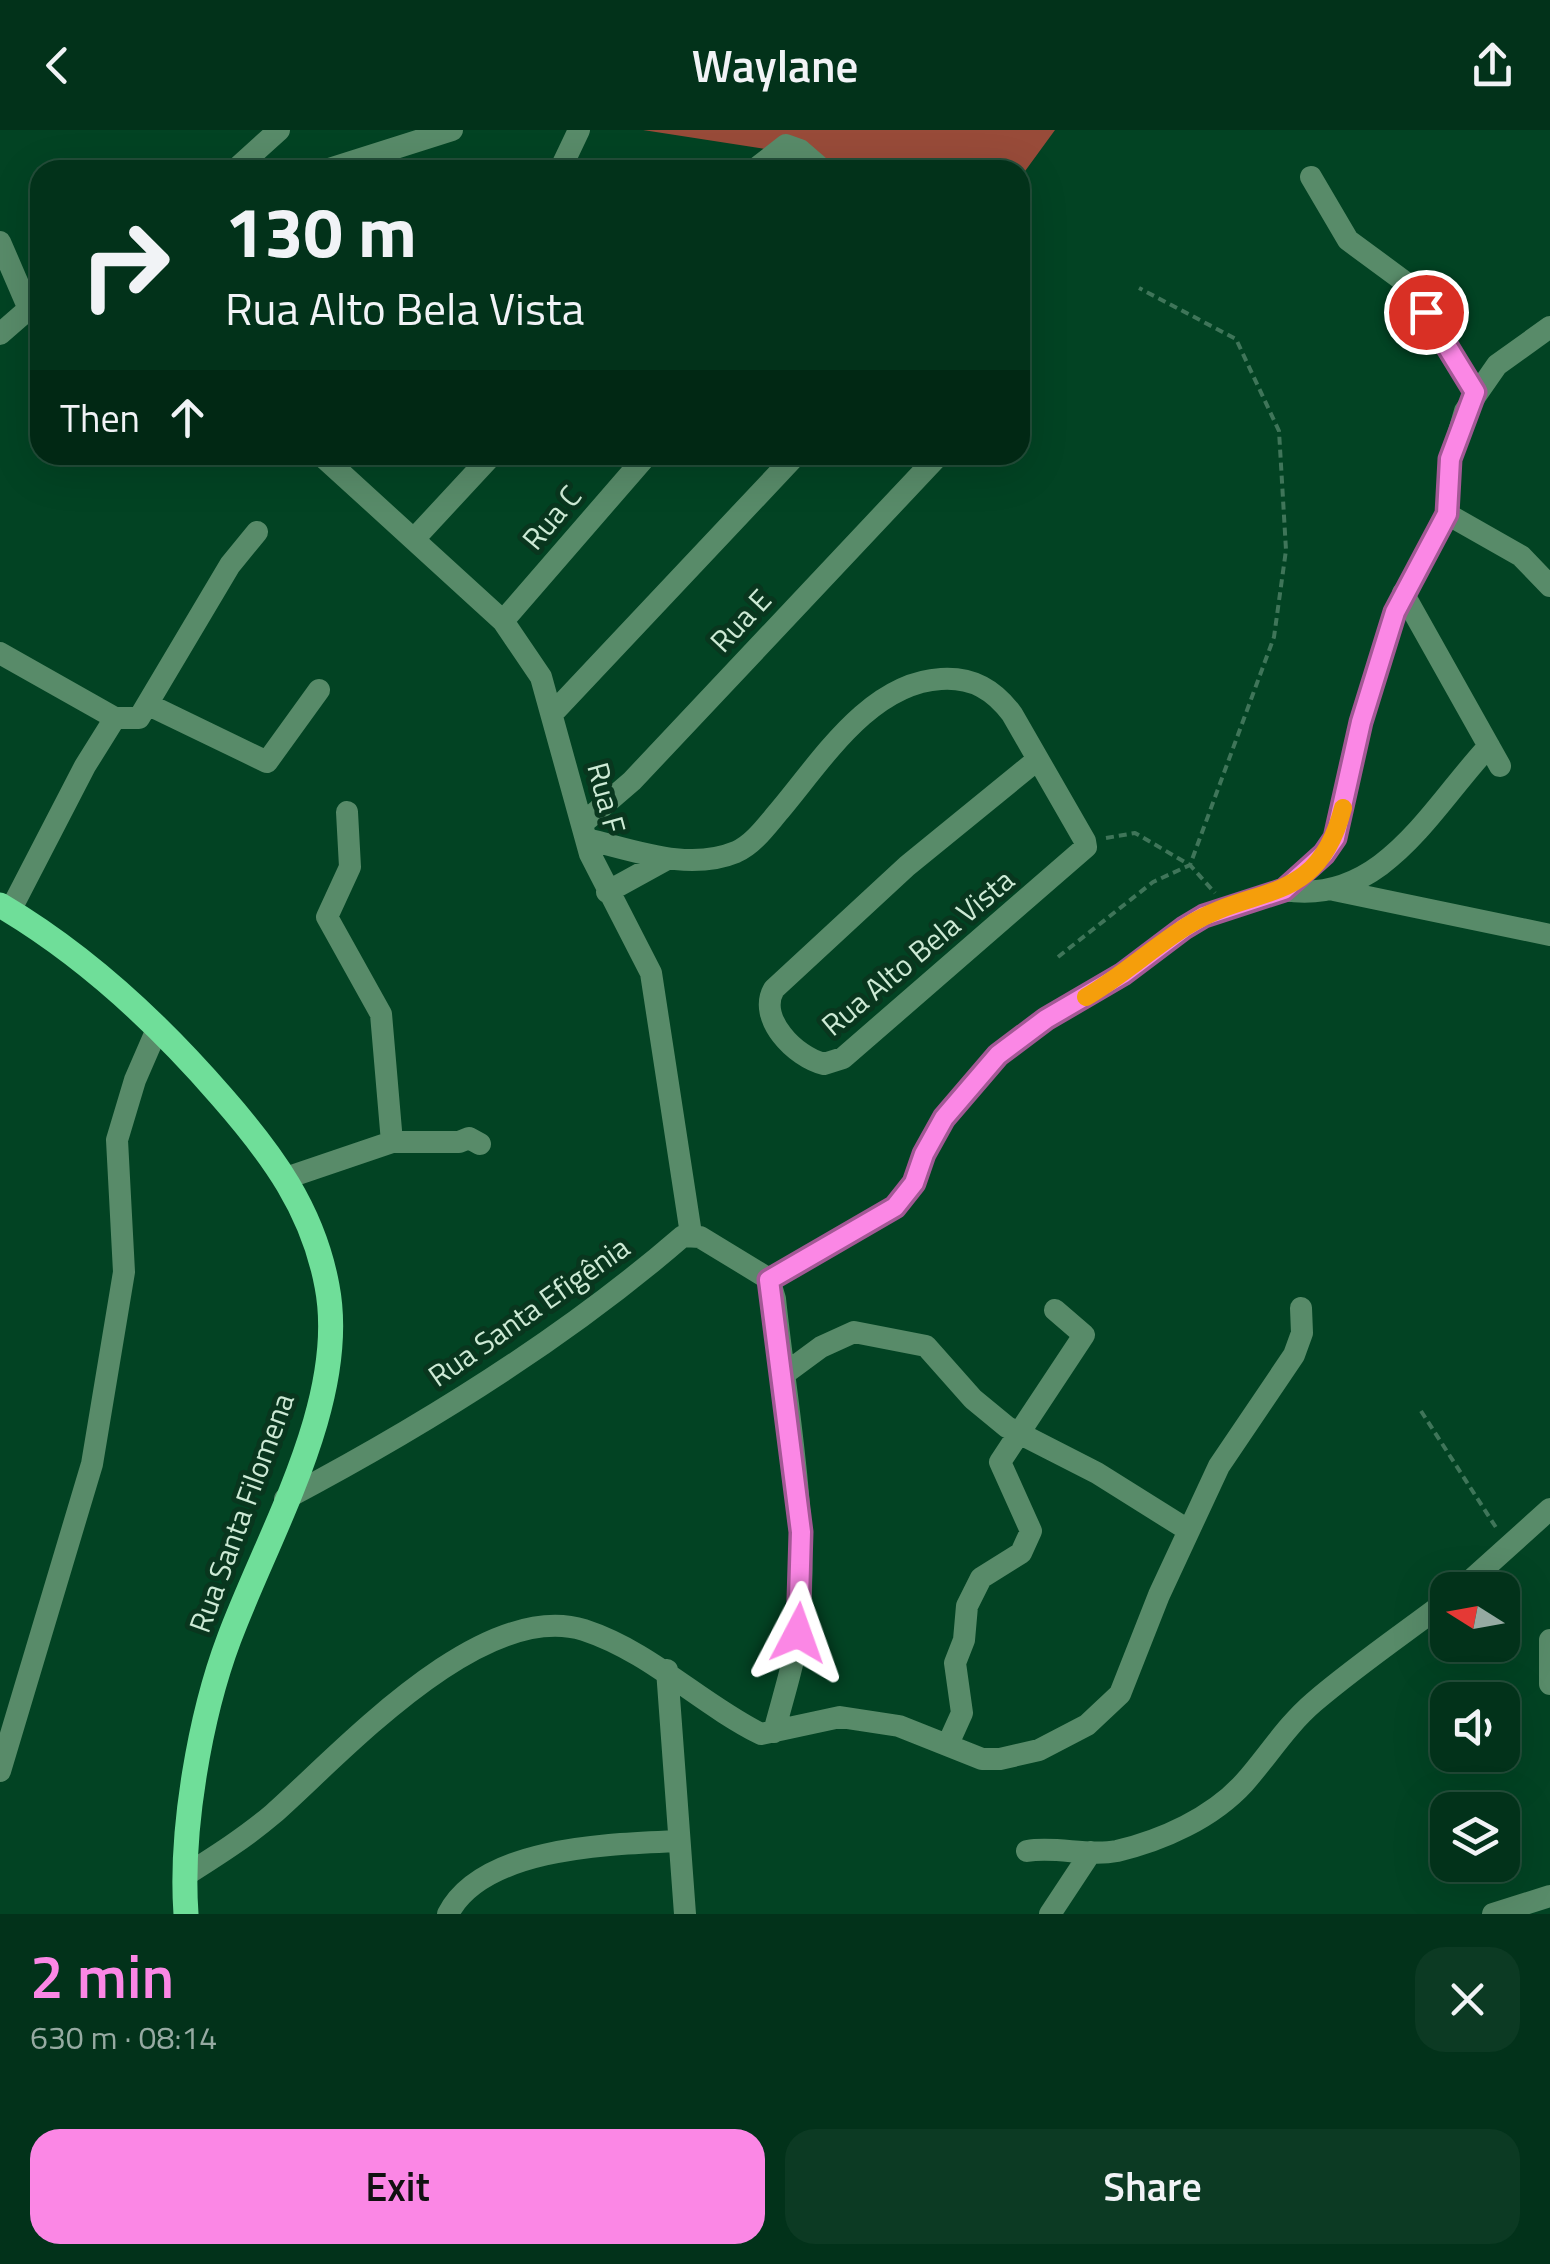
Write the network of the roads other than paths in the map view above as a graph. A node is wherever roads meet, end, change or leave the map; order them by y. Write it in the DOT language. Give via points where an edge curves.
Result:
graph roads {
  1 [pos="278,130"];
  2 [pos="452,130"];
  3 [pos="580,130"];
  4 [pos="246,160"];
  5 [pos="358,160"];
  6 [pos="565,160"];
  7 [pos="767,160"];
  8 [pos="812,160"];
  9 [pos="1311,177"];
  10 [pos="0,242"];
  11 [pos="30,296"];
  12 [pos="30,307"];
  13 [pos="1550,327"];
  14 [pos="0,334"];
  15 [pos="1475,392"];
  16 [pos="332,465"];
  17 [pos="483,465"];
  18 [pos="638,465"];
  19 [pos="787,465"];
  20 [pos="930,465"];
  21 [pos="1447,514"];
  22 [pos="257,532"];
  23 [pos="416,538"];
  24 [pos="1550,586"];
  25 [pos="1399,602"];
  26 [pos="503,621"];
  27 [pos="0,653"];
  28 [pos="320,690"];
  29 [pos="149,705"];
  30 [pos="552,714"];
  31 [pos="115,718"];
  32 [pos="1037,760"];
  33 [pos="346,812"];
  34 [pos="584,831"];
  35 [pos="667,859"];
  36 [pos="1284,890"];
  37 [pos="1334,890"];
  38 [pos="607,892"];
  39 [pos="5,908"];
  40 [pos="1550,935"];
  41 [pos="158,1027"];
  42 [pos="392,1142"];
  43 [pos="480,1144"];
  44 [pos="286,1178"];
  45 [pos="691,1234"];
  46 [pos="769,1280"];
  47 [pos="1301,1308"];
  48 [pos="1055,1310"];
  49 [pos="783,1376"];
  50 [pos="1020,1433"];
  51 [pos="285,1499"];
  52 [pos="1550,1510"];
  53 [pos="1188,1530"];
  54 [pos="1479,1572"];
  55 [pos="1430,1614"];
  56 [pos="1550,1640"];
  57 [pos="667,1670"];
  58 [pos="1550,1684"];
  59 [pos="774,1732"];
  60 [pos="948,1744"];
  61 [pos="0,1771"];
  62 [pos="678,1841"];
  63 [pos="1026,1851"];
  64 [pos="1090,1852"];
  65 [pos="186,1875"];
  66 [pos="1550,1896"];
  67 [pos="186,1914"];
  68 [pos="448,1914"];
  69 [pos="685,1914"];
  70 [pos="1050,1914"];
  71 [pos="1493,1914"];
  1 -- 4 [label="street"];
  2 -- 5 [label="street"];
  3 -- 6 [label="street"];
  7 -- 8 [label="street" via="786,145"];
  9 -- 15 [label="street" via="1348,240 1410,285"];
  10 -- 11 [label="street"];
  12 -- 14 [label="street"];
  13 -- 15 [label="street" via="1497,365"];
  15 -- 21 [label="street" via="1450,459"];
  16 -- 23 [label="street, Rua F"];
  17 -- 23 [label="street"];
  18 -- 26 [label="street, Rua C"];
  19 -- 30 [label="street"];
  20 -- 34 [label="street, Rua E"];
  21 -- 24 [label="street" via="1521,556"];
  21 -- 25 [label="street"];
  22 -- 29 [label="street" via="230,565"];
  23 -- 26 [label="street, Rua F"];
  25 -- 36 [label="street" via="1361,722 1335,838"];
  25 -- 37 [label="street" via="1495,756 1404,850"];
  26 -- 30 [label="street, Rua F" via="541,677"];
  27 -- 31 [label="street"];
  28 -- 29 [label="street" via="267,762"];
  29 -- 31 [label="street" via="139,718"];
  30 -- 34 [label="street, Rua F"];
  31 -- 39 [label="street"];
  32 -- 32 [label="street, Rua Alto Bela Vista" via="1085,841 1081,856 843,1058 812,1061 768,1016 768,1000 792,969 907,866"];
  32 -- 35 [label="street" via="998,695 968,680 914,684 862,716 744,848 712,858"];
  33 -- 42 [label="street" via="350,868 327,918 381,1014"];
  34 -- 35 [label="street"];
  34 -- 38 [label="street, Rua F"];
  35 -- 38 [label="street"];
  36 -- 37 [label="street"];
  36 -- 46 [label="street" via="1184,928 998,1055 944,1118 914,1183 895,1207"];
  37 -- 40 [label="street"];
  38 -- 45 [label="street, Rua F" via="651,973"];
  39 -- 41 [label="main road, Rua Santa Filomena"];
  41 -- 44 [label="main road, Rua Santa Filomena"];
  41 -- 61 [label="street" via="118,1140 124,1272 92,1464"];
  42 -- 43 [label="street" via="468,1138"];
  42 -- 44 [label="street"];
  44 -- 51 [label="main road, Rua Santa Filomena" via="318,1244 330,1331 318,1413"];
  45 -- 46 [label="street"];
  45 -- 51 [label="street, Rua Santa Efigênia" via="582,1317 419,1425"];
  46 -- 49 [label="street"];
  47 -- 53 [label="street" via="1294,1355 1219,1466"];
  48 -- 50 [label="street" via="1084,1335"];
  49 -- 50 [label="street" via="854,1332 926,1346 973,1400"];
  49 -- 59 [label="street" via="802,1579 795,1651"];
  50 -- 53 [label="street"];
  50 -- 60 [label="street" via="1000,1462 1031,1531 1021,1552 981,1578 966,1606 955,1662 962,1713"];
  51 -- 65 [label="main road, Rua Santa Filomena" via="210,1702"];
  52 -- 54 [label="street"];
  53 -- 60 [label="street" via="1131,1674 1106,1709 1065,1738 1014,1757 982,1759"];
  55 -- 64 [label="street" via="1315,1701 1221,1804 1158,1838"];
  56 -- 58 [label="street"];
  57 -- 59 [label="street" via="755,1731"];
  57 -- 62 [label="street"];
  57 -- 65 [label="street" via="581,1629 528,1631 494,1643 459,1658 380,1714 275,1812"];
  59 -- 60 [label="street" via="840,1717 899,1726"];
  62 -- 68 [label="street" via="538,1856 470,1889"];
  62 -- 69 [label="street"];
  63 -- 64 [label="street"];
  64 -- 70 [label="street"];
  65 -- 67 [label="main road, Rua Santa Filomena"];
  66 -- 71 [label="street"];
}
